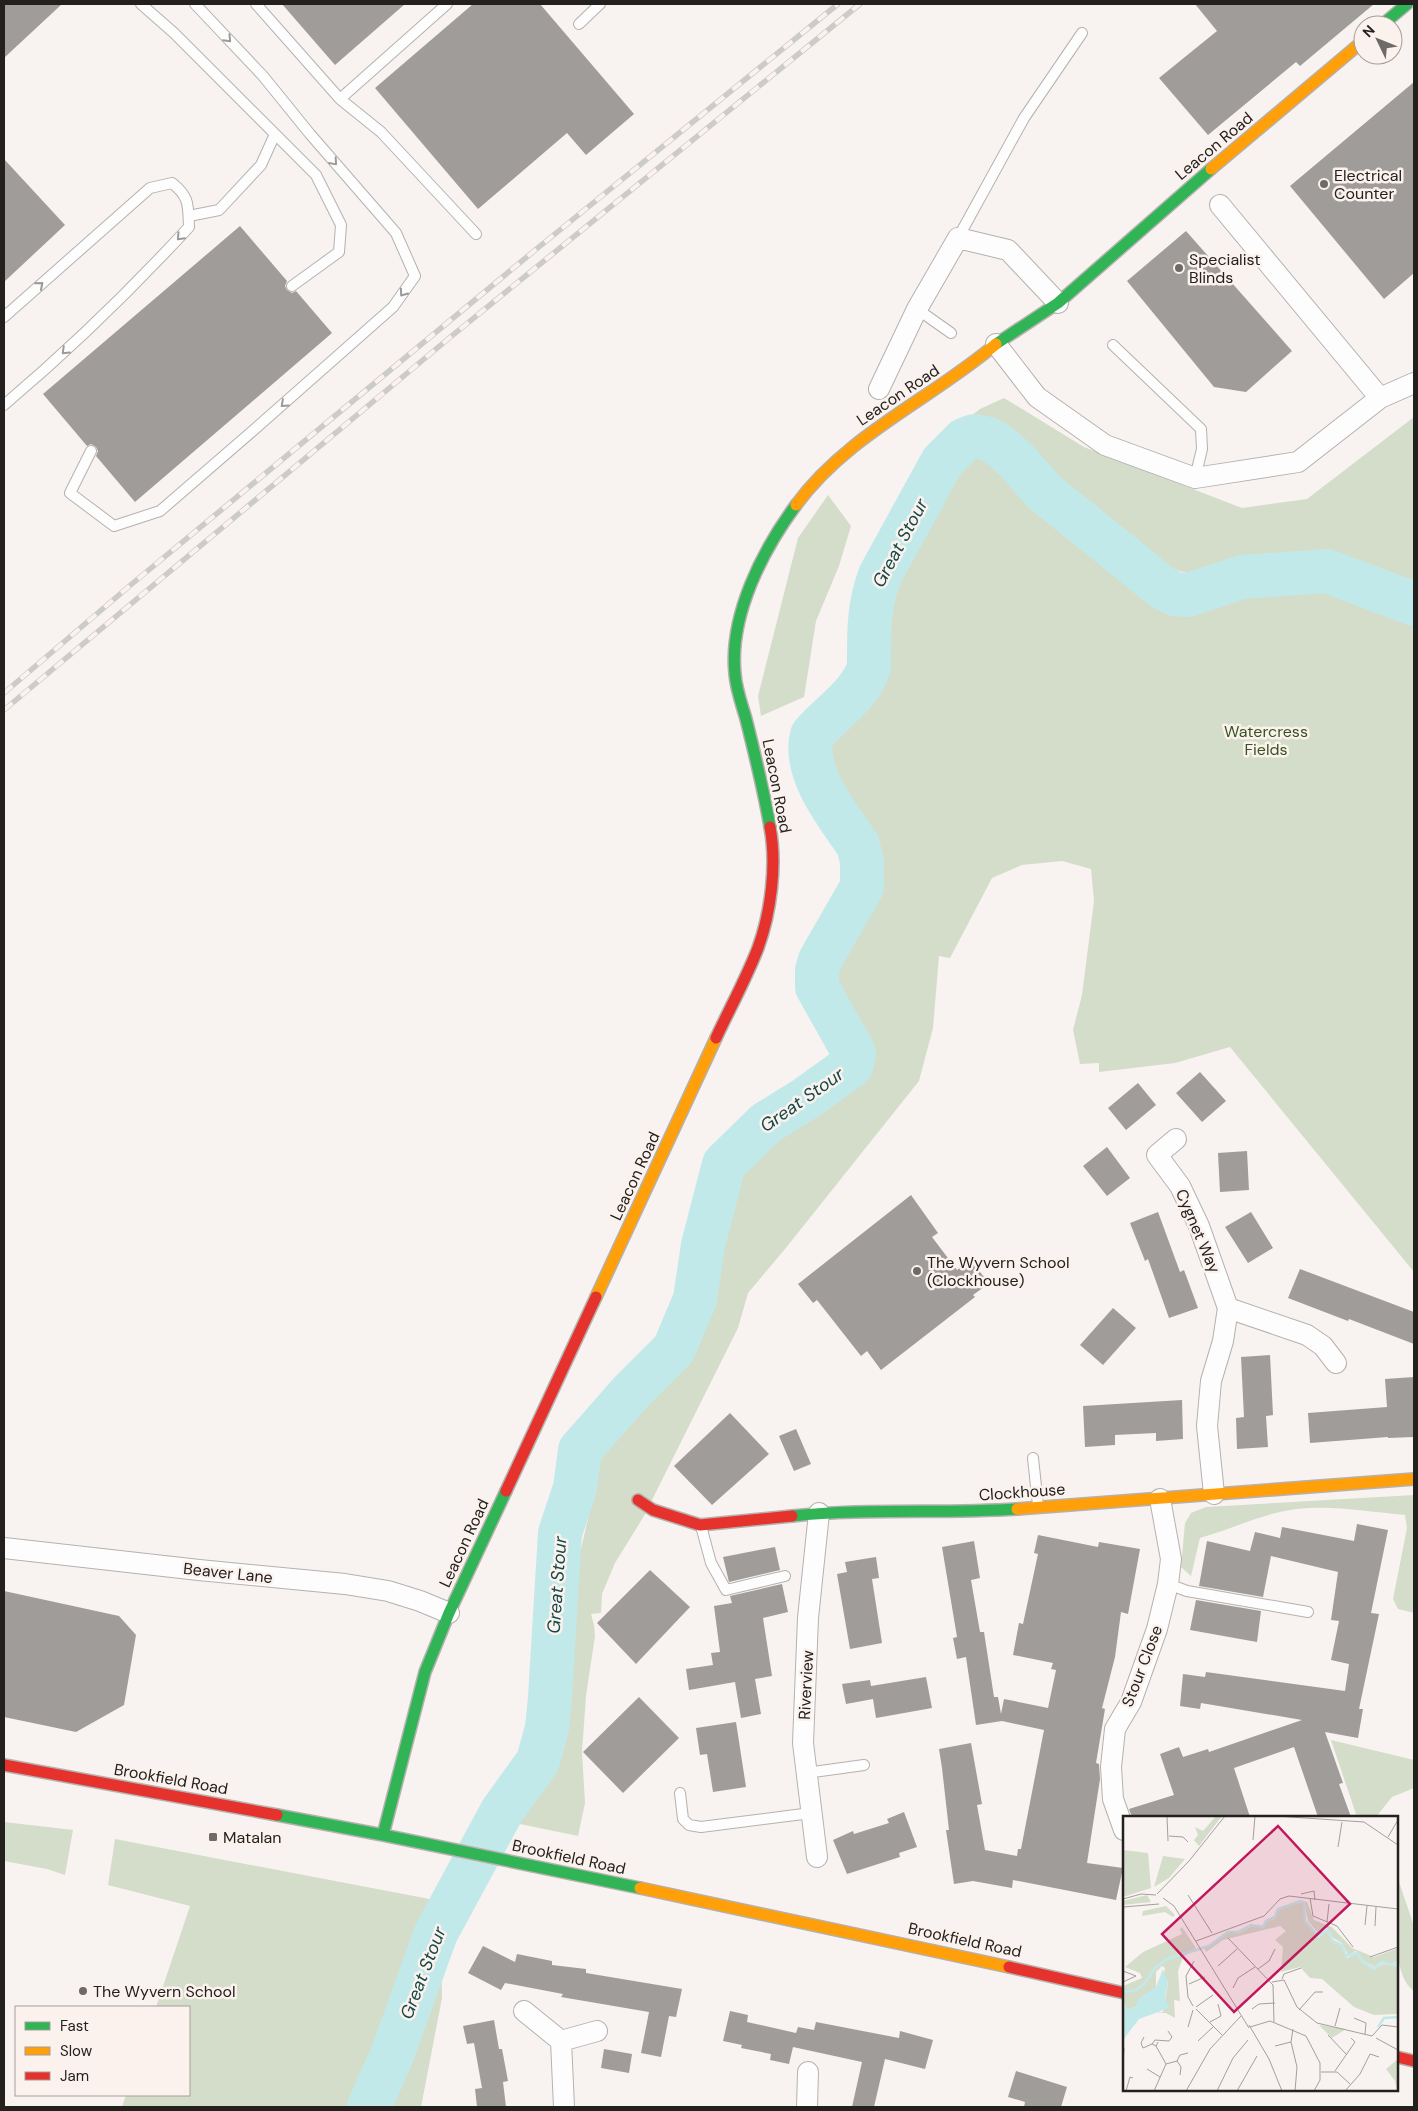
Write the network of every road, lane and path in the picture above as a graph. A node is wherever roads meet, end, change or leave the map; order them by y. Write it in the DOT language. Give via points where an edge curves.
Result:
graph roads {
  1 [pos="141,4"];
  2 [pos="195,4"];
  3 [pos="256,4"];
  4 [pos="447,4"];
  5 [pos="600,4"];
  6 [pos="1407,4"];
  7 [pos="1394,15"];
  8 [pos="579,24"];
  9 [pos="1082,33"];
  10 [pos="1353,49"];
  11 [pos="340,99"];
  12 [pos="275,134"];
  13 [pos="1220,205"];
  14 [pos="189,216"];
  15 [pos="476,234"];
  16 [pos="958,238"];
  17 [pos="292,286"];
  18 [pos="1058,303"];
  19 [pos="917,309"];
  20 [pos="4,317"];
  21 [pos="951,333"];
  22 [pos="996,344"];
  23 [pos="1113,345"];
  24 [pos="1414,383"];
  25 [pos="879,389"];
  26 [pos="1380,398"];
  27 [pos="4,405"];
  28 [pos="91,451"];
  29 [pos="1195,478"];
  30 [pos="1176,1139"];
  31 [pos="1228,1308"];
  32 [pos="1336,1363"];
  33 [pos="1033,1458"];
  34 [pos="1414,1479"];
  35 [pos="1214,1494"];
  36 [pos="1160,1499"];
  37 [pos="638,1500"];
  38 [pos="1038,1506"];
  39 [pos="819,1513"];
  40 [pos="700,1525"];
  41 [pos="4,1548"];
  42 [pos="785,1576"];
  43 [pos="1168,1584"];
  44 [pos="1308,1612"];
  45 [pos="449,1613"];
  46 [pos="4,1765"];
  47 [pos="864,1765"];
  48 [pos="806,1774"];
  49 [pos="680,1793"];
  50 [pos="811,1813"];
  51 [pos="1123,1827"];
  52 [pos="383,1835"];
  53 [pos="817,1856"];
  54 [pos="1123,1993"];
  55 [pos="524,2011"];
  56 [pos="597,2032"];
  57 [pos="561,2041"];
  58 [pos="1398,2057"];
  59 [pos="1414,2061"];
  60 [pos="808,2072"];
  61 [pos="564,2107"];
  62 [pos="807,2107"];
  1 -- 12 [label="lane"];
  2 -- 28 [label="lane, one-way" via="263,76 396,234 416,276 392,307 160,511 114,526 70,493"];
  3 -- 11 [label="lane"];
  4 -- 11 [label="lane"];
  5 -- 8 [label="lane"];
  6 -- 7 [label="street"];
  9 -- 16 [label="lane" via="1024,118"];
  10 -- 18 [label="street, Leacon Road"];
  11 -- 15 [label="lane" via="381,132"];
  12 -- 14 [label="lane" via="261,165 219,210"];
  12 -- 17 [label="lane" via="316,175 341,225 339,252"];
  13 -- 26 [label="street"];
  20 -- 14 [label="lane, one-way" via="150,188 172,183 184,192"];
  14 -- 27 [label="lane, one-way" via="190,227 142,278"];
  16 -- 18 [label="street" via="1008,250"];
  16 -- 19 [label="street"];
  18 -- 22 [label="street, Leacon Road"];
  19 -- 21 [label="lane"];
  19 -- 25 [label="street"];
  22 -- 29 [label="street" via="1037,397 1104,445"];
  22 -- 45 [label="street, Leacon Road" via="969,367 852,447 825,471 780,527 753,580 734,636 735,675 771,831 771,893 758,947"];
  23 -- 29 [label="lane" via="1201,429 1202,449"];
  24 -- 26 [label="street"];
  26 -- 29 [label="street" via="1298,462"];
  30 -- 31 [label="street, Cygnet Way" via="1157,1156 1180,1186 1200,1226"];
  31 -- 32 [label="street" via="1307,1335 1323,1346"];
  31 -- 35 [label="street, Cygnet Way" via="1223,1341 1211,1381 1207,1426"];
  33 -- 38 [label="lane"];
  34 -- 35 [label="street, Clockhouse"];
  35 -- 36 [label="street, Clockhouse"];
  36 -- 38 [label="street, Clockhouse"];
  36 -- 43 [label="street, Stour Close" via="1171,1559"];
  37 -- 40 [label="street, Clockhouse" via="653,1510"];
  38 -- 39 [label="street, Clockhouse" via="974,1512"];
  39 -- 40 [label="street, Clockhouse"];
  39 -- 48 [label="street, Riverview" via="808,1618 803,1743"];
  40 -- 42 [label="lane" via="711,1563 726,1590"];
  41 -- 45 [label="street, Beaver Lane" via="345,1584 388,1591"];
  43 -- 44 [label="lane" via="1187,1591"];
  43 -- 51 [label="street, Stour Close" via="1157,1629 1131,1702 1115,1729 1111,1767 1113,1799"];
  45 -- 52 [label="street, Leacon Road" via="425,1672"];
  46 -- 52 [label="street, Brookfield Road"];
  47 -- 48 [label="lane"];
  48 -- 50 [label="street, Riverview"];
  49 -- 50 [label="lane" via="683,1819 690,1825 701,1827"];
  50 -- 53 [label="street, Riverview"];
  52 -- 54 [label="street, Brookfield Road" via="937,1950"];
  55 -- 57 [label="street"];
  56 -- 57 [label="street"];
  57 -- 61 [label="street"];
  58 -- 59 [label="street"];
  60 -- 62 [label="street"];
}
